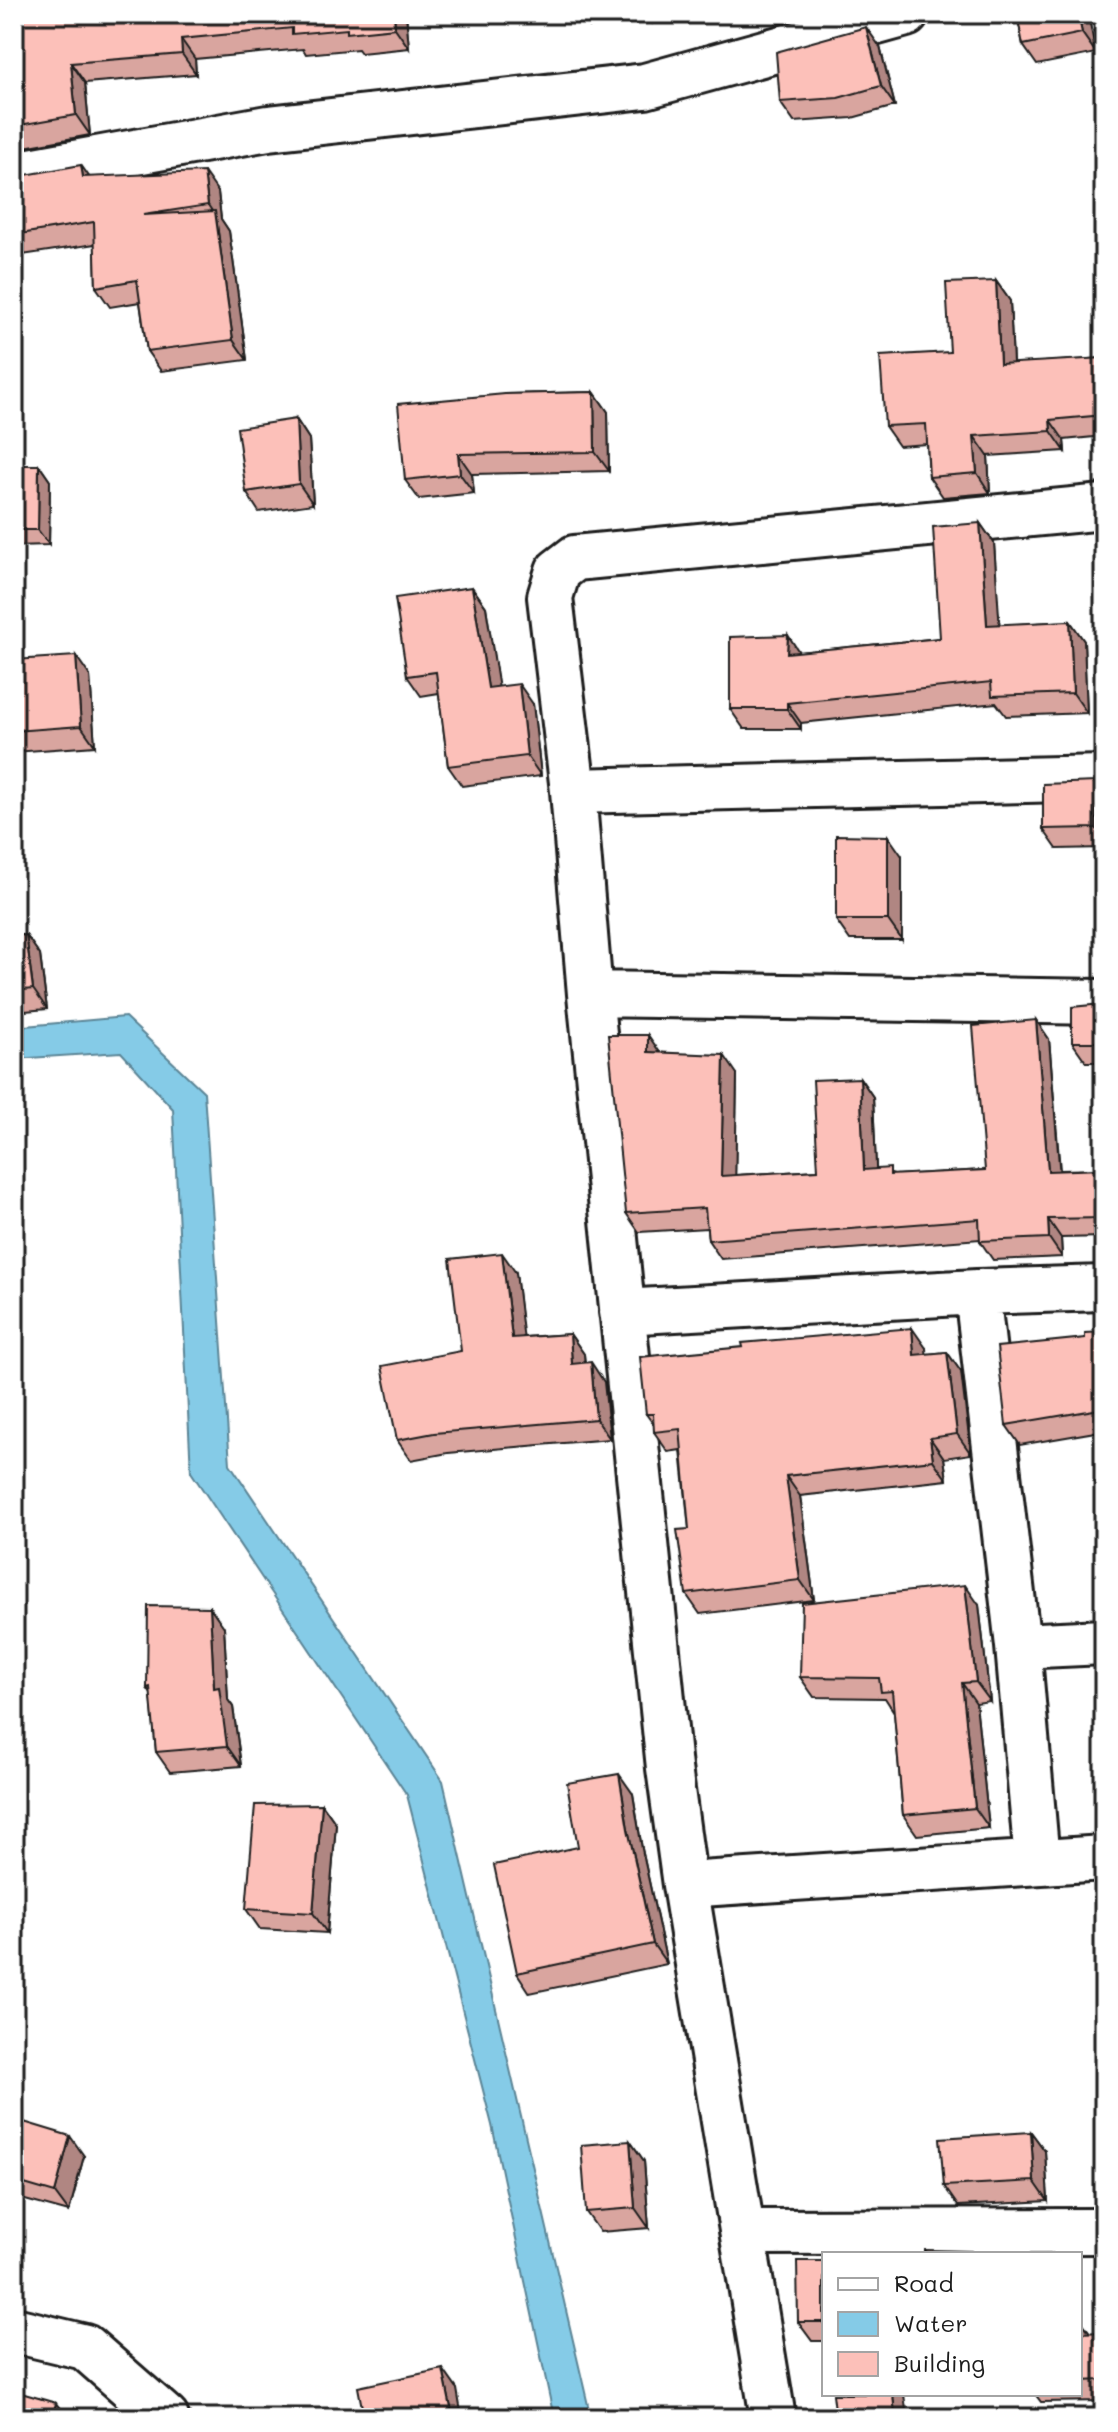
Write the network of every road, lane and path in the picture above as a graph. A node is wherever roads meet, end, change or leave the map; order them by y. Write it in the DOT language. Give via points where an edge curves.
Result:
graph roads {
  1 [pos="906,14"];
  2 [pos="14,174"];
  3 [pos="1104,507"];
  4 [pos="1104,778"];
  5 [pos="573,791"];
  6 [pos="590,994"];
  7 [pos="1104,1002"];
  8 [pos="1104,1288"];
  9 [pos="977,1292"];
  10 [pos="622,1312"];
  11 [pos="1104,1642"];
  12 [pos="1018,1646"];
  13 [pos="1104,1858"];
  14 [pos="1037,1861"];
  15 [pos="685,1885"];
  16 [pos="1104,2231"];
  17 [pos="743,2232"];
  18 [pos="14,2330"];
  19 [pos="166,2418"];
  20 [pos="773,2418"];
  1 -- 2 [label="street" via="645,86 268,128"];
  3 -- 5 [label="street" via="575,558 558,571 550,597"];
  4 -- 5 [label="street"];
  5 -- 6 [label="street"];
  6 -- 7 [label="street"];
  6 -- 10 [label="street"];
  8 -- 9 [label="street"];
  9 -- 10 [label="street"];
  9 -- 12 [label="street"];
  10 -- 15 [label="street"];
  11 -- 12 [label="street"];
  12 -- 14 [label="street"];
  13 -- 14 [label="street"];
  14 -- 15 [label="street"];
  15 -- 17 [label="street"];
  16 -- 17 [label="street"];
  17 -- 20 [label="street"];
  18 -- 19 [label="street" via="85,2347"];
}
